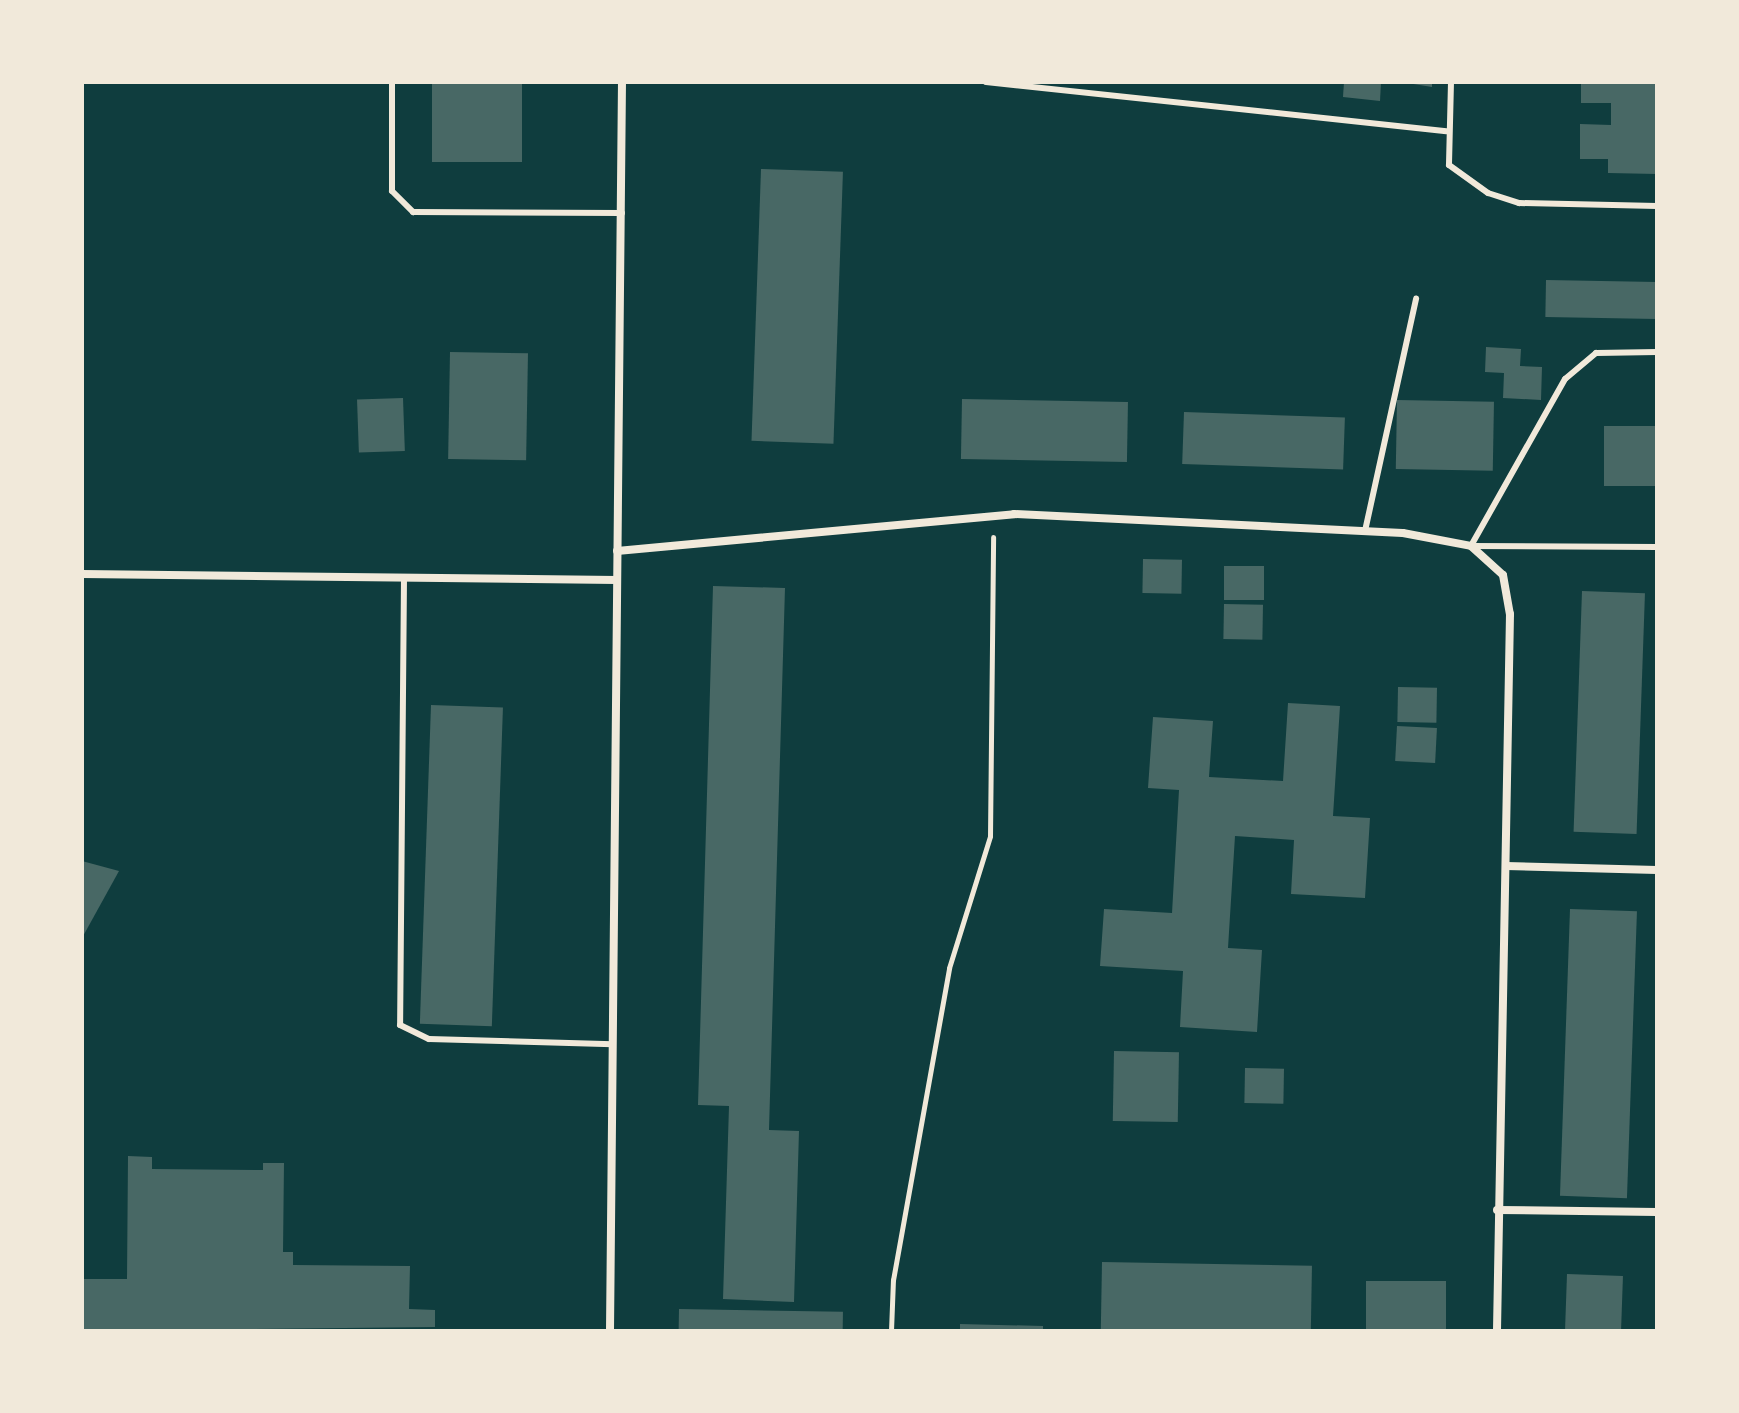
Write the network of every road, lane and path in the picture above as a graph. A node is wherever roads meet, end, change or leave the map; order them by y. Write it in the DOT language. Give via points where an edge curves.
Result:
graph roads {
  1 [pos="392,82"];
  2 [pos="622,82"];
  3 [pos="986,82"];
  4 [pos="1451,82"];
  5 [pos="1446,131"];
  6 [pos="1657,206"];
  7 [pos="622,213"];
  8 [pos="1416,299"];
  9 [pos="1657,352"];
  10 [pos="993,516"];
  11 [pos="1365,531"];
  12 [pos="1471,546"];
  13 [pos="1657,547"];
  14 [pos="617,551"];
  15 [pos="82,574"];
  16 [pos="404,578"];
  17 [pos="617,580"];
  18 [pos="1506,866"];
  19 [pos="1657,870"];
  20 [pos="613,1044"];
  21 [pos="1497,1210"];
  22 [pos="1657,1212"];
  23 [pos="610,1331"];
  24 [pos="891,1331"];
  25 [pos="1497,1331"];
  1 -- 7 [label="lane" via="392,191 413,212"];
  2 -- 7 [label="street"];
  3 -- 5 [label="lane"];
  4 -- 5 [label="lane"];
  5 -- 6 [label="lane" via="1449,165 1488,193 1519,203"];
  7 -- 14 [label="street"];
  8 -- 11 [label="lane"];
  9 -- 12 [label="lane" via="1596,353 1565,379"];
  10 -- 11 [label="street"];
  10 -- 14 [label="street"];
  10 -- 24 [label="path" via="990,836 949,968 893,1280"];
  11 -- 12 [label="street"];
  12 -- 13 [label="lane"];
  12 -- 18 [label="street" via="1503,575 1510,614"];
  14 -- 17 [label="street"];
  15 -- 16 [label="street"];
  16 -- 17 [label="street"];
  16 -- 20 [label="lane" via="400,1025 429,1039"];
  17 -- 20 [label="street"];
  18 -- 19 [label="street"];
  18 -- 21 [label="street"];
  20 -- 23 [label="street"];
  21 -- 22 [label="street"];
  21 -- 25 [label="street"];
}
